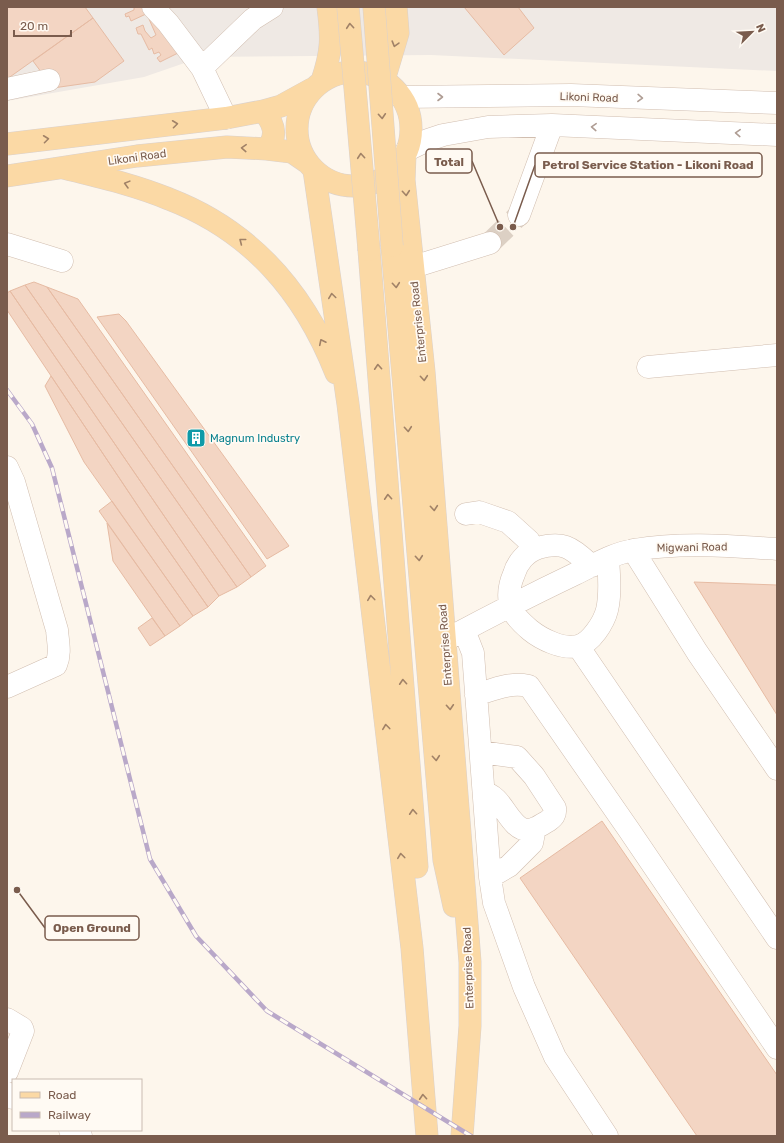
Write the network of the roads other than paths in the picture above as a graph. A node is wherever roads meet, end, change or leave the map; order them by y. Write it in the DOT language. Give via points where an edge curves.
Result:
graph roads {
  1 [pos="153,7"];
  2 [pos="272,7"];
  3 [pos="328,7"];
  4 [pos="348,7"];
  5 [pos="374,7"];
  6 [pos="396,7"];
  7 [pos="202,68"];
  8 [pos="49,80"];
  9 [pos="384,80"];
  10 [pos="317,85"];
  11 [pos="7,89"];
  12 [pos="401,97"];
  13 [pos="777,103"];
  14 [pos="263,111"];
  15 [pos="226,118"];
  16 [pos="552,125"];
  17 [pos="777,135"];
  18 [pos="7,144"];
  19 [pos="267,150"];
  20 [pos="406,152"];
  21 [pos="311,166"];
  22 [pos="64,168"];
  23 [pos="7,176"];
  24 [pos="519,215"];
  25 [pos="490,243"];
  26 [pos="7,244"];
  27 [pos="62,261"];
  28 [pos="413,267"];
  29 [pos="777,355"];
  30 [pos="648,367"];
  31 [pos="348,404"];
  32 [pos="7,467"];
  33 [pos="466,514"];
  34 [pos="777,549"];
  35 [pos="534,550"];
  36 [pos="633,550"];
  37 [pos="600,562"];
  38 [pos="510,606"];
  39 [pos="454,635"];
  40 [pos="578,646"];
  41 [pos="7,687"];
  42 [pos="476,695"];
  43 [pos="481,752"];
  44 [pos="777,769"];
  45 [pos="484,793"];
  46 [pos="535,828"];
  47 [pos="490,877"];
  48 [pos="777,938"];
  49 [pos="412,948"];
  50 [pos="470,962"];
  51 [pos="7,1019"];
  52 [pos="777,1048"];
  53 [pos="7,1072"];
  54 [pos="72,1131"];
  55 [pos="81,1136"];
  56 [pos="427,1136"];
  57 [pos="462,1136"];
  58 [pos="607,1136"];
  1 -- 7 [label="street"];
  2 -- 7 [label="street" via="253,19"];
  3 -- 10 [label="main road" via="331,49"];
  49 -- 4 [label="main road, one-way, bridge" via="419,893"];
  5 -- 50 [label="main road, one-way, bridge" via="444,860"];
  6 -- 9 [label="main road, one-way" via="398,33"];
  7 -- 15 [label="street"];
  8 -- 11 [label="street"];
  9 -- 10 [label="main road" via="372,74 346,72 333,75"];
  9 -- 12 [label="main road"];
  10 -- 14 [label="main road" via="280,106"];
  10 -- 21 [label="main road" via="303,102 298,117 300,149"];
  12 -- 13 [label="street, Likoni Road, one-way" via="571,96"];
  12 -- 20 [label="main road" via="409,113 411,132"];
  14 -- 15 [label="main road"];
  14 -- 19 [label="main road" via="270,118 274,129"];
  18 -- 15 [label="main road, one-way"];
  17 -- 16 [label="street, one-way"];
  16 -- 20 [label="street" via="488,127 459,131 433,138"];
  16 -- 24 [label="street"];
  19 -- 21 [label="main road, Likoni Road" via="292,152"];
  19 -- 22 [label="main road, Likoni Road, one-way" via="228,147 137,156"];
  20 -- 21 [label="main road" via="395,169 380,180 363,185 345,185 328,180"];
  20 -- 28 [label="main road, Enterprise Road, one-way" via="404,180"];
  31 -- 21 [label="main road, one-way"];
  22 -- 23 [label="main road, Likoni Road"];
  31 -- 22 [label="main road, one-way" via="330,358 291,289 267,262 241,240 208,218 170,199 133,186"];
  25 -- 28 [label="street"];
  26 -- 27 [label="street"];
  28 -- 39 [label="main road, Enterprise Road, one-way"];
  29 -- 30 [label="street"];
  49 -- 31 [label="main road, one-way"];
  32 -- 41 [label="street" via="14,482 57,630 60,650 56,665"];
  33 -- 35 [label="street" via="479,512 508,522 526,538"];
  34 -- 36 [label="street, Migwani Road" via="715,545"];
  35 -- 37 [label="street" via="553,544 572,549"];
  35 -- 38 [label="street" via="518,564 509,592"];
  36 -- 37 [label="street, Migwani Road"];
  36 -- 44 [label="street" via="697,652"];
  37 -- 38 [label="street, Migwani Road"];
  37 -- 40 [label="street" via="610,585 607,610 601,626 593,636"];
  38 -- 39 [label="street, Migwani Road"];
  38 -- 40 [label="street" via="521,623 535,634 557,645"];
  39 -- 42 [label="street" via="473,653"];
  39 -- 50 [label="main road, Enterprise Road, one-way"];
  40 -- 48 [label="street"];
  42 -- 43 [label="street"];
  42 -- 52 [label="street" via="507,684 529,686"];
  43 -- 45 [label="street"];
  43 -- 46 [label="street" via="517,757 534,776 555,808 554,816"];
  45 -- 46 [label="street" via="493,796 522,829"];
  45 -- 47 [label="street"];
  46 -- 47 [label="street" via="532,843 509,866"];
  47 -- 58 [label="street" via="494,903 524,987 555,1057"];
  56 -- 49 [label="main road, one-way"];
  50 -- 57 [label="main road, Enterprise Road" via="470,1026"];
  51 -- 53 [label="street" via="22,1028 23,1032"];
  54 -- 55 [label="street"];
}
